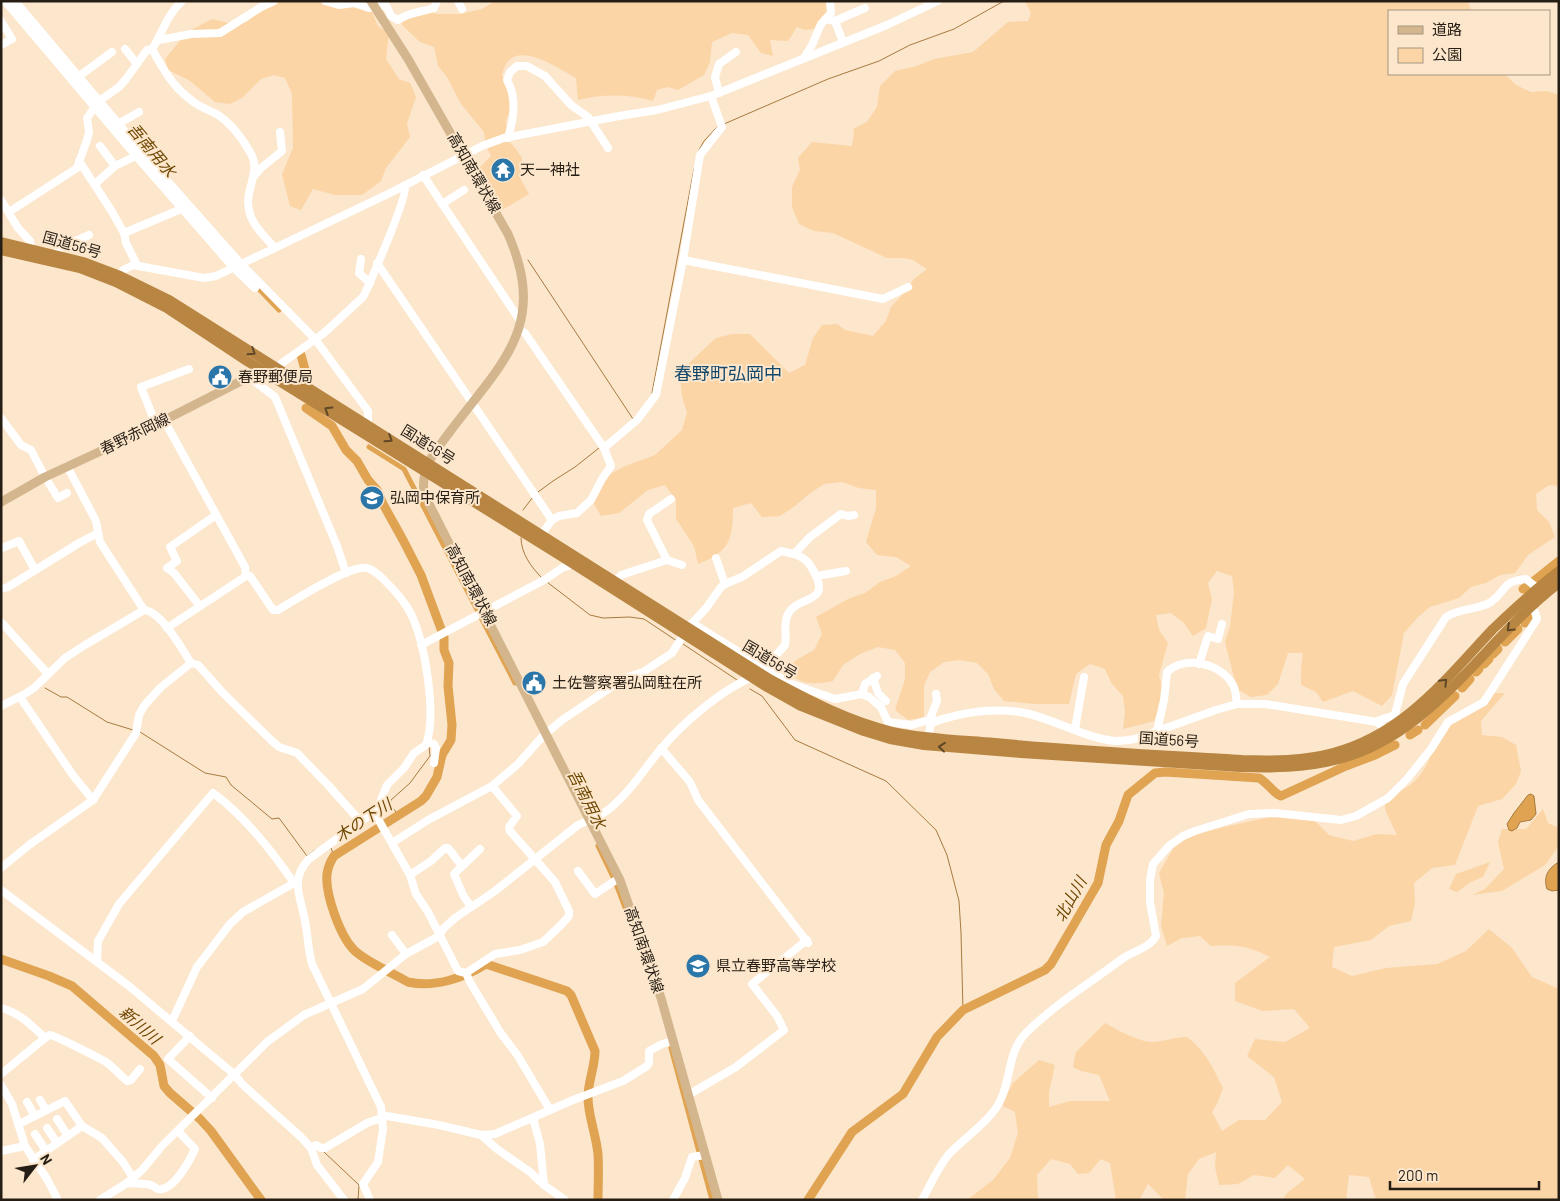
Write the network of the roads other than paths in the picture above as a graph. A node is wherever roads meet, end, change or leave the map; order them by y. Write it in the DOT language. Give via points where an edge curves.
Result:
graph roads {
  1 [pos="5,1"];
  2 [pos="15,1"];
  3 [pos="182,1"];
  4 [pos="274,1"];
  5 [pos="325,1"];
  6 [pos="437,1"];
  7 [pos="830,1"];
  8 [pos="938,1"];
  9 [pos="925,4"];
  10 [pos="374,5"];
  11 [pos="866,8"];
  12 [pos="826,19"];
  13 [pos="1,21"];
  14 [pos="835,21"];
  15 [pos="159,40"];
  16 [pos="844,42"];
  17 [pos="3,44"];
  18 [pos="125,49"];
  19 [pos="152,49"];
  20 [pos="112,52"];
  21 [pos="736,52"];
  22 [pos="804,58"];
  23 [pos="137,64"];
  24 [pos="78,77"];
  25 [pos="715,95"];
  26 [pos="96,104"];
  27 [pos="139,112"];
  28 [pos="590,121"];
  29 [pos="118,124"];
  30 [pos="280,132"];
  31 [pos="508,138"];
  32 [pos="100,146"];
  33 [pos="608,148"];
  34 [pos="463,154"];
  35 [pos="136,156"];
  36 [pos="79,161"];
  37 [pos="115,166"];
  38 [pos="423,175"];
  39 [pos="253,176"];
  40 [pos="95,184"];
  41 [pos="405,185"];
  42 [pos="464,190"];
  43 [pos="1,200"];
  44 [pos="442,204"];
  45 [pos="185,207"];
  46 [pos="9,212"];
  47 [pos="124,233"];
  48 [pos="89,235"];
  49 [pos="1,242"];
  50 [pos="30,248"];
  51 [pos="275,248"];
  52 [pos="1,250"];
  53 [pos="56,255"];
  54 [pos="361,258"];
  55 [pos="683,260"];
  56 [pos="377,263"];
  57 [pos="237,265"];
  58 [pos="137,266"];
  59 [pos="118,279"];
  60 [pos="370,283"];
  61 [pos="908,287"];
  62 [pos="255,288"];
  63 [pos="520,325"];
  64 [pos="315,339"];
  65 [pos="264,366"];
  66 [pos="189,369"];
  67 [pos="275,372"];
  68 [pos="249,377"];
  69 [pos="472,401"];
  70 [pos="1,418"];
  71 [pos="160,423"];
  72 [pos="368,425"];
  73 [pos="602,446"];
  74 [pos="68,466"];
  75 [pos="426,467"];
  76 [pos="45,477"];
  77 [pos="67,493"];
  78 [pos="672,499"];
  79 [pos="1,502"];
  80 [pos="216,515"];
  81 [pos="854,515"];
  82 [pos="552,520"];
  83 [pos="98,533"];
  84 [pos="541,535"];
  85 [pos="1,547"];
  86 [pos="794,554"];
  87 [pos="716,558"];
  88 [pos="667,560"];
  89 [pos="577,562"];
  90 [pos="682,565"];
  91 [pos="35,570"];
  92 [pos="846,571"];
  93 [pos="1559,571"];
  94 [pos="346,573"];
  95 [pos="246,576"];
  96 [pos="816,576"];
  97 [pos="615,582"];
  98 [pos="1559,583"];
  99 [pos="725,584"];
  100 [pos="1,589"];
  101 [pos="1541,592"];
  102 [pos="199,605"];
  103 [pos="1531,608"];
  104 [pos="144,610"];
  105 [pos="482,613"];
  106 [pos="1,622"];
  107 [pos="1222,624"];
  108 [pos="166,628"];
  109 [pos="685,634"];
  110 [pos="421,646"];
  111 [pos="192,663"];
  112 [pos="1199,664"];
  113 [pos="763,672"];
  114 [pos="48,674"];
  115 [pos="751,677"];
  116 [pos="1084,677"];
  117 [pos="862,694"];
  118 [pos="936,694"];
  119 [pos="20,697"];
  120 [pos="886,701"];
  121 [pos="1237,704"];
  122 [pos="1,706"];
  123 [pos="933,720"];
  124 [pos="1376,722"];
  125 [pos="1075,729"];
  126 [pos="1157,731"];
  127 [pos="1390,733"];
  128 [pos="544,735"];
  129 [pos="929,737"];
  130 [pos="427,742"];
  131 [pos="661,748"];
  132 [pos="1114,751"];
  133 [pos="434,763"];
  134 [pos="492,786"];
  135 [pos="93,800"];
  136 [pos="374,812"];
  137 [pos="587,820"];
  138 [pos="360,822"];
  139 [pos="392,842"];
  140 [pos="480,849"];
  141 [pos="536,859"];
  142 [pos="462,866"];
  143 [pos="1,868"];
  144 [pos="578,871"];
  145 [pos="410,875"];
  146 [pos="619,878"];
  147 [pos="296,883"];
  148 [pos="1,890"];
  149 [pos="471,906"];
  150 [pos="392,935"];
  151 [pos="438,936"];
  152 [pos="406,954"];
  153 [pos="97,961"];
  154 [pos="466,975"];
  155 [pos="330,1003"];
  156 [pos="1,1008"];
  157 [pos="172,1021"];
  158 [pos="190,1036"];
  159 [pos="45,1038"];
  160 [pos="670,1042"];
  161 [pos="140,1069"];
  162 [pos="1,1074"];
  163 [pos="235,1074"];
  164 [pos="1,1085"];
  165 [pos="688,1095"];
  166 [pos="212,1098"];
  167 [pos="40,1100"];
  168 [pos="27,1102"];
  169 [pos="46,1110"];
  170 [pos="550,1110"];
  171 [pos="35,1116"];
  172 [pos="382,1117"];
  173 [pos="533,1118"];
  174 [pos="57,1119"];
  175 [pos="19,1124"];
  176 [pos="82,1126"];
  177 [pos="47,1128"];
  178 [pos="178,1131"];
  179 [pos="35,1134"];
  180 [pos="481,1135"];
  181 [pos="68,1136"];
  182 [pos="57,1143"];
  183 [pos="25,1146"];
  184 [pos="313,1147"];
  185 [pos="1,1151"];
  186 [pos="46,1151"];
  187 [pos="701,1155"];
  188 [pos="33,1160"];
  189 [pos="130,1181"];
  190 [pos="544,1185"];
  191 [pos="58,1200"];
  192 [pos="100,1200"];
  193 [pos="344,1200"];
  194 [pos="370,1200"];
  195 [pos="565,1200"];
  196 [pos="673,1200"];
  197 [pos="718,1200"];
  198 [pos="922,1200"];
  1 -- 26 [label="street"];
  2 -- 24 [label="street"];
  3 -- 15 [label="street" via="166,20"];
  4 -- 15 [label="street" via="220,34 191,34"];
  5 -- 10 [label="street" via="339,5"];
  6 -- 10 [label="street" via="434,8 415,11 398,20 391,16 386,5"];
  7 -- 12 [label="street" via="831,13"];
  8 -- 9 [label="street"];
  9 -- 16 [label="street"];
  10 -- 34 [label="main road, 高知南環状線"];
  11 -- 14 [label="street"];
  12 -- 14 [label="street"];
  12 -- 22 [label="street"];
  13 -- 17 [label="street" via="12,39"];
  14 -- 16 [label="street"];
  15 -- 19 [label="street"];
  16 -- 22 [label="street"];
  18 -- 23 [label="street"];
  19 -- 23 [label="street" via="147,50"];
  19 -- 39 [label="street" via="177,88 232,126 256,163"];
  20 -- 24 [label="street"];
  21 -- 25 [label="street" via="719,64"];
  22 -- 25 [label="street"];
  23 -- 26 [label="street" via="119,87"];
  24 -- 26 [label="street"];
  25 -- 28 [label="street" via="656,110"];
  25 -- 55 [label="street" via="721,124 700,155"];
  26 -- 29 [label="street"];
  26 -- 35 [label="street"];
  26 -- 36 [label="street" via="87,118 89,132"];
  27 -- 29 [label="street"];
  28 -- 31 [label="street"];
  28 -- 31 [label="street" via="545,76 527,66 517,66 506,80 514,98"];
  28 -- 33 [label="street"];
  29 -- 45 [label="street"];
  30 -- 39 [label="street" via="282,151"];
  31 -- 34 [label="street"];
  32 -- 37 [label="street"];
  34 -- 38 [label="street"];
  34 -- 63 [label="main road, 高知南環状線" via="518,256 524,295"];
  35 -- 37 [label="street"];
  35 -- 45 [label="street"];
  36 -- 40 [label="street"];
  36 -- 46 [label="street" via="77,168"];
  37 -- 40 [label="street"];
  38 -- 41 [label="street"];
  38 -- 44 [label="street"];
  39 -- 51 [label="street" via="248,198 250,216"];
  40 -- 47 [label="street"];
  41 -- 51 [label="street"];
  41 -- 56 [label="street" via="406,190"];
  42 -- 44 [label="street"];
  43 -- 46 [label="street"];
  44 -- 63 [label="street"];
  45 -- 47 [label="street"];
  45 -- 57 [label="street"];
  46 -- 50 [label="street" via="30,241"];
  47 -- 58 [label="street"];
  48 -- 53 [label="street" via="60,248"];
  49 -- 50 [label="highway, 国道56号"];
  50 -- 53 [label="highway, 国道56号"];
  51 -- 57 [label="street"];
  52 -- 59 [label="highway, 国道56号"];
  53 -- 59 [label="highway, 国道56号" via="83,262"];
  54 -- 60 [label="street" via="359,273"];
  55 -- 61 [label="street" via="883,299"];
  55 -- 73 [label="street" via="656,395 637,420"];
  56 -- 60 [label="street"];
  56 -- 69 [label="street"];
  57 -- 58 [label="street" via="216,276 204,278"];
  57 -- 62 [label="street"];
  57 -- 64 [label="street"];
  58 -- 59 [label="street" via="128,266"];
  59 -- 65 [label="highway, 国道56号"];
  60 -- 64 [label="street" via="363,297"];
  63 -- 69 [label="main road, 高知南環状線" via="503,363"];
  63 -- 73 [label="street"];
  64 -- 67 [label="street"];
  64 -- 72 [label="street" via="368,412"];
  65 -- 67 [label="highway, 国道56号"];
  65 -- 68 [label="main road, 春野赤岡線"];
  66 -- 71 [label="street" via="141,388"];
  67 -- 72 [label="highway, 国道56号"];
  75 -- 67 [label="highway, 国道56号, one-way"];
  68 -- 71 [label="main road, 春野赤岡線"];
  68 -- 94 [label="street" via="275,397"];
  69 -- 75 [label="main road, 高知南環状線"];
  69 -- 82 [label="street"];
  70 -- 76 [label="street" via="21,445 31,450"];
  71 -- 74 [label="main road, 春野赤岡線"];
  71 -- 80 [label="street"];
  72 -- 75 [label="highway, 国道56号, one-way"];
  73 -- 82 [label="street" via="611,468 591,500 577,513"];
  74 -- 76 [label="main road, 春野赤岡線"];
  74 -- 83 [label="street" via="96,521"];
  75 -- 84 [label="highway, 国道56号"];
  75 -- 89 [label="highway, 国道56号"];
  75 -- 105 [label="main road, 高知南環状線" via="424,494"];
  76 -- 77 [label="street" via="58,498"];
  76 -- 79 [label="main road, 春野赤岡線"];
  78 -- 88 [label="street" via="647,516"];
  80 -- 95 [label="street" via="245,567"];
  80 -- 102 [label="street" via="170,547 177,561 167,568 179,578"];
  81 -- 86 [label="street" via="841,514 810,536"];
  82 -- 84 [label="street"];
  83 -- 91 [label="street"];
  83 -- 104 [label="street" via="100,542"];
  84 -- 89 [label="highway, 国道56号"];
  85 -- 91 [label="street" via="19,541"];
  86 -- 96 [label="street" via="807,560"];
  86 -- 99 [label="street" via="781,551 742,577"];
  87 -- 99 [label="street"];
  88 -- 90 [label="street"];
  88 -- 97 [label="street" via="621,575"];
  89 -- 97 [label="highway, 国道56号"];
  89 -- 105 [label="street"];
  89 -- 109 [label="highway, 国道56号"];
  91 -- 100 [label="street"];
  92 -- 96 [label="street"];
  93 -- 101 [label="highway, 国道56号"];
  94 -- 95 [label="street" via="278,610 273,610 250,576"];
  94 -- 110 [label="street" via="368,568 383,578 411,614"];
  95 -- 102 [label="street"];
  96 -- 113 [label="street" via="817,595 788,614 785,645"];
  97 -- 109 [label="highway, 国道56号"];
  98 -- 101 [label="highway, 国道56号"];
  99 -- 109 [label="street"];
  101 -- 103 [label="highway, 国道56号"];
  101 -- 124 [label="street" via="1526,579 1516,580 1507,584 1490,602 1446,618 1403,684 1395,714"];
  127 -- 101 [label="highway, 国道56号, one-way" via="1495,628"];
  102 -- 108 [label="street"];
  103 -- 127 [label="highway, 国道56号, one-way" via="1442,697 1417,719"];
  103 -- 198 [label="street" via="1537,619 1484,702 1448,722 1431,749 1388,798 1356,816 1341,820 1275,813 1249,814 1183,836 1169,846 1153,864 1150,880 1156,936 1153,942 1082,986 1023,1036 1012,1058 1001,1101 942,1163"];
  104 -- 108 [label="street" via="155,613"];
  104 -- 114 [label="street" via="72,654"];
  105 -- 110 [label="street"];
  105 -- 128 [label="main road, 高知南環状線"];
  106 -- 114 [label="street"];
  107 -- 112 [label="street" via="1218,638 1208,636"];
  108 -- 111 [label="street"];
  109 -- 113 [label="highway, 国道56号"];
  109 -- 115 [label="highway, 国道56号"];
  109 -- 128 [label="street" via="663,660 625,678"];
  110 -- 130 [label="street" via="431,710"];
  111 -- 135 [label="street" via="153,695 139,715 136,731"];
  111 -- 138 [label="street" via="198,665 279,747 297,753"];
  112 -- 121 [label="street" via="1216,667 1223,672 1234,687"];
  112 -- 126 [label="street" via="1182,663 1167,672"];
  113 -- 115 [label="street"];
  113 -- 117 [label="street" via="835,699"];
  113 -- 129 [label="highway, 国道56号" via="803,697 855,720 894,732"];
  114 -- 119 [label="street"];
  115 -- 131 [label="street" via="704,707"];
  132 -- 115 [label="highway, 国道56号, one-way" via="940,747 890,739 798,705"];
  116 -- 125 [label="street"];
  117 -- 120 [label="street" via="864,684 875,677 878,693"];
  117 -- 123 [label="street" via="880,707 888,722 912,725"];
  118 -- 123 [label="street"];
  119 -- 122 [label="street"];
  119 -- 135 [label="street"];
  121 -- 124 [label="street" via="1265,704"];
  121 -- 126 [label="street"];
  123 -- 125 [label="street" via="1004,710 1026,713"];
  123 -- 129 [label="street"];
  124 -- 127 [label="street"];
  125 -- 132 [label="street" via="1102,739"];
  126 -- 132 [label="street"];
  127 -- 132 [label="highway, 国道56号" via="1370,748 1335,760 1280,768"];
  128 -- 134 [label="street"];
  128 -- 137 [label="main road, 高知南環状線"];
  129 -- 132 [label="highway, 国道56号"];
  130 -- 133 [label="street" via="436,748"];
  130 -- 136 [label="street" via="387,785"];
  131 -- 137 [label="street" via="619,801"];
  131 -- 165 [label="street" via="690,782 698,800 807,941 752,984 784,1030 736,1067"];
  134 -- 139 [label="street"];
  134 -- 141 [label="street" via="517,816 509,827 510,831"];
  135 -- 143 [label="street"];
  136 -- 138 [label="street"];
  136 -- 139 [label="street"];
  137 -- 141 [label="street"];
  137 -- 146 [label="main road, 高知南環状線"];
  138 -- 147 [label="street" via="303,866"];
  139 -- 145 [label="street"];
  140 -- 142 [label="street"];
  141 -- 149 [label="street"];
  141 -- 154 [label="street" via="555,882 568,907 569,916 543,942 494,954"];
  142 -- 145 [label="street" via="445,848"];
  142 -- 149 [label="street" via="454,874"];
  144 -- 146 [label="street" via="596,894"];
  145 -- 151 [label="street"];
  146 -- 160 [label="main road, 高知南環状線" via="661,998"];
  147 -- 153 [label="street" via="238,815 213,793 119,904 98,941"];
  147 -- 155 [label="street" via="308,950"];
  147 -- 157 [label="street" via="243,912 230,924 197,967"];
  148 -- 153 [label="street"];
  149 -- 151 [label="street"];
  150 -- 152 [label="street"];
  151 -- 152 [label="street"];
  151 -- 154 [label="street" via="458,971"];
  152 -- 155 [label="street" via="363,988"];
  153 -- 157 [label="street"];
  154 -- 170 [label="street"];
  155 -- 163 [label="street" via="282,1030"];
  155 -- 172 [label="street" via="377,1098"];
  156 -- 159 [label="street" via="21,1016"];
  157 -- 158 [label="street"];
  158 -- 163 [label="street"];
  158 -- 166 [label="street" via="168,1059"];
  159 -- 161 [label="street" via="56,1036 98,1057 127,1081"];
  159 -- 162 [label="street"];
  160 -- 165 [label="main road, 高知南環状線"];
  160 -- 170 [label="street" via="649,1051 647,1066 622,1081"];
  163 -- 166 [label="street"];
  163 -- 184 [label="street" via="242,1084"];
  164 -- 175 [label="street"];
  165 -- 187 [label="main road, 高知南環状線"];
  166 -- 178 [label="street"];
  167 -- 169 [label="street"];
  168 -- 171 [label="street"];
  169 -- 171 [label="street"];
  169 -- 176 [label="street" via="65,1101"];
  170 -- 173 [label="street"];
  171 -- 175 [label="street"];
  172 -- 180 [label="street" via="394,1116"];
  172 -- 184 [label="street" via="324,1148"];
  172 -- 194 [label="street" via="378,1162 363,1184"];
  173 -- 180 [label="street" via="495,1134"];
  173 -- 190 [label="street" via="540,1144"];
  174 -- 181 [label="street"];
  175 -- 183 [label="street"];
  176 -- 181 [label="street"];
  176 -- 189 [label="street" via="102,1138 123,1162"];
  177 -- 182 [label="street"];
  178 -- 189 [label="street"];
  178 -- 189 [label="street" via="195,1150 186,1168 169,1186 158,1189"];
  179 -- 186 [label="street"];
  180 -- 190 [label="street"];
  181 -- 182 [label="street"];
  182 -- 186 [label="street"];
  183 -- 185 [label="street"];
  183 -- 188 [label="street"];
  184 -- 193 [label="street" via="317,1165"];
  186 -- 188 [label="street"];
  187 -- 196 [label="street" via="692,1157"];
  187 -- 197 [label="main road, 高知南環状線"];
  188 -- 191 [label="street"];
  189 -- 192 [label="street"];
  190 -- 195 [label="street"];
}
